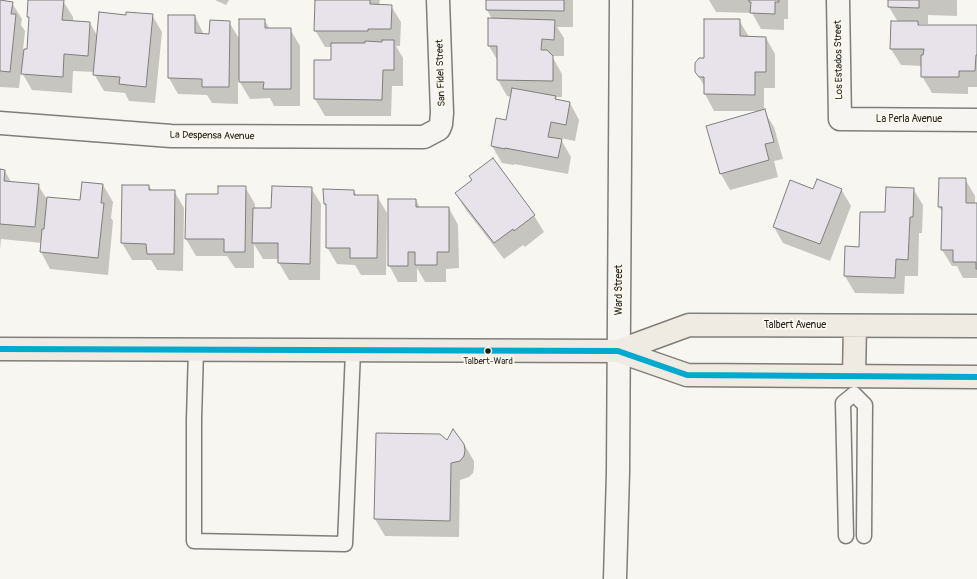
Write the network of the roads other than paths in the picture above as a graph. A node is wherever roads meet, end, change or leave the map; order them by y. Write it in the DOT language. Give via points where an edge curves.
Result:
graph roads {
  1 [pos="438,0"];
  2 [pos="621,0"];
  3 [pos="838,0"];
  4 [pos="840,119"];
  5 [pos="977,120"];
  6 [pos="0,123"];
  7 [pos="424,137"];
  8 [pos="855,326"];
  9 [pos="977,326"];
  10 [pos="0,349"];
  11 [pos="196,350"];
  12 [pos="353,351"];
  13 [pos="618,351"];
  14 [pos="977,377"];
  15 [pos="854,385"];
  16 [pos="846,536"];
  17 [pos="864,536"];
  18 [pos="615,579"];
  1 -- 7 [label="street, San Fidel Street" via="441,124 438,129"];
  2 -- 13 [label="street, Ward Street"];
  3 -- 4 [label="street, Los Estados Street"];
  4 -- 5 [label="street, La Perla Avenue"];
  6 -- 7 [label="street, La Despensa Avenue" via="171,136"];
  8 -- 9 [label="main road, Talbert Avenue"];
  8 -- 13 [label="main road, Talbert Avenue" via="689,325"];
  8 -- 15 [label="main road"];
  10 -- 11 [label="main road, Talbert Avenue"];
  11 -- 12 [label="main road, Talbert Avenue"];
  11 -- 12 [label="lane" via="194,541 345,544"];
  12 -- 13 [label="main road, Talbert Avenue"];
  13 -- 15 [label="main road, Talbert Avenue" via="688,375"];
  13 -- 18 [label="street, Ward Street"];
  14 -- 15 [label="main road, Talbert Avenue"];
  15 -- 16 [label="lane" via="843,404"];
  15 -- 17 [label="lane" via="865,405"];
}
